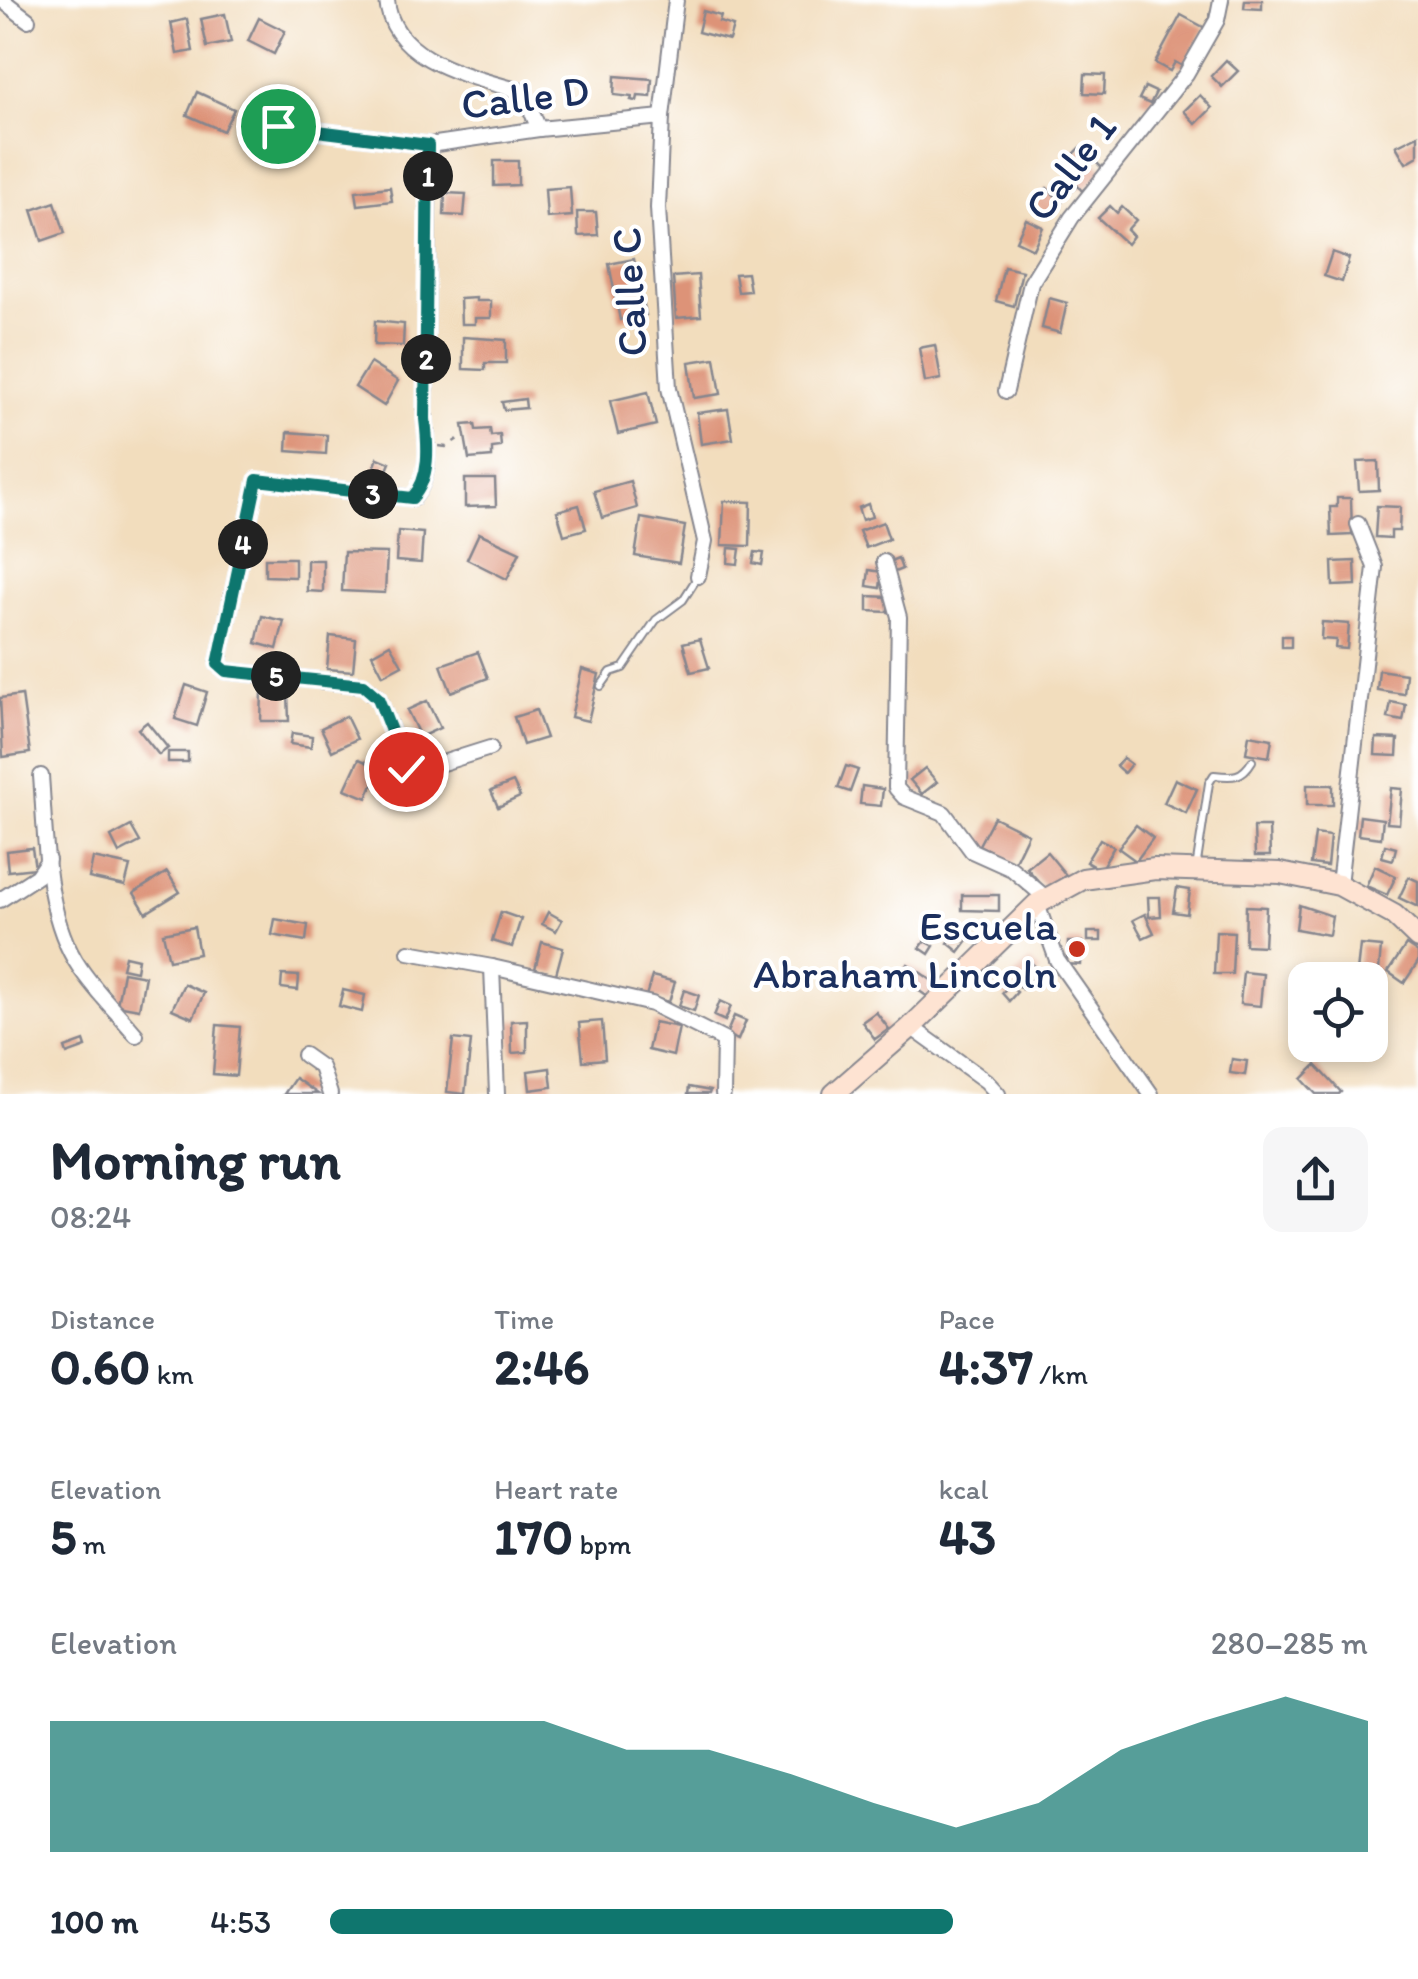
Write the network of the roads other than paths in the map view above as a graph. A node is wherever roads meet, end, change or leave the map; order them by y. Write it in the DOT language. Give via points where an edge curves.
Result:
graph roads {
  1 [pos="2,0"];
  2 [pos="387,0"];
  3 [pos="676,0"];
  4 [pos="1221,0"];
  5 [pos="28,20"];
  6 [pos="662,116"];
  7 [pos="278,126"];
  8 [pos="540,129"];
  9 [pos="428,145"];
  10 [pos="1006,391"];
  11 [pos="1358,524"];
  12 [pos="884,562"];
  13 [pos="698,576"];
  14 [pos="601,686"];
  15 [pos="490,748"];
  16 [pos="1252,761"];
  17 [pos="41,776"];
  18 [pos="48,860"];
  19 [pos="1196,870"];
  20 [pos="1340,884"];
  21 [pos="0,900"];
  22 [pos="1042,901"];
  23 [pos="1418,938"];
  24 [pos="410,952"];
  25 [pos="492,967"];
  26 [pos="911,1027"];
  27 [pos="136,1035"];
  28 [pos="304,1055"];
  29 [pos="330,1094"];
  30 [pos="498,1094"];
  31 [pos="723,1094"];
  32 [pos="834,1094"];
  33 [pos="998,1094"];
  34 [pos="1151,1094"];
  1 -- 5 [label="street"];
  2 -- 8 [label="street" via="388,18 406,45 523,92"];
  3 -- 6 [label="street, Calle C"];
  4 -- 10 [label="street, Calle 1" via="1218,20 1186,74 1072,217 1031,283"];
  6 -- 8 [label="street, Calle D"];
  6 -- 13 [label="street, Calle C" via="658,208 669,388 705,541"];
  7 -- 9 [label="street, Calle D"];
  8 -- 9 [label="street, Calle D"];
  9 -- 15 [label="street" via="428,445 422,488 412,498 257,480 218,664 226,671 363,685 378,698 406,769 417,772"];
  11 -- 20 [label="street" via="1375,568"];
  12 -- 22 [label="street" via="899,617 896,788 944,813 972,851 1012,869"];
  13 -- 14 [label="lane"];
  16 -- 19 [label="lane" via="1235,777 1214,774"];
  17 -- 18 [label="street"];
  18 -- 21 [label="street"];
  18 -- 27 [label="street" via="59,921 78,966"];
  19 -- 20 [label="street" via="1280,872"];
  19 -- 22 [label="street" via="1083,879"];
  20 -- 23 [label="street"];
  22 -- 26 [label="street"];
  22 -- 34 [label="street" via="1057,960"];
  24 -- 25 [label="street"];
  25 -- 30 [label="street"];
  25 -- 31 [label="street" via="652,1004 724,1040"];
  26 -- 32 [label="street"];
  26 -- 33 [label="street"];
  28 -- 29 [label="street" via="321,1067"];
}
